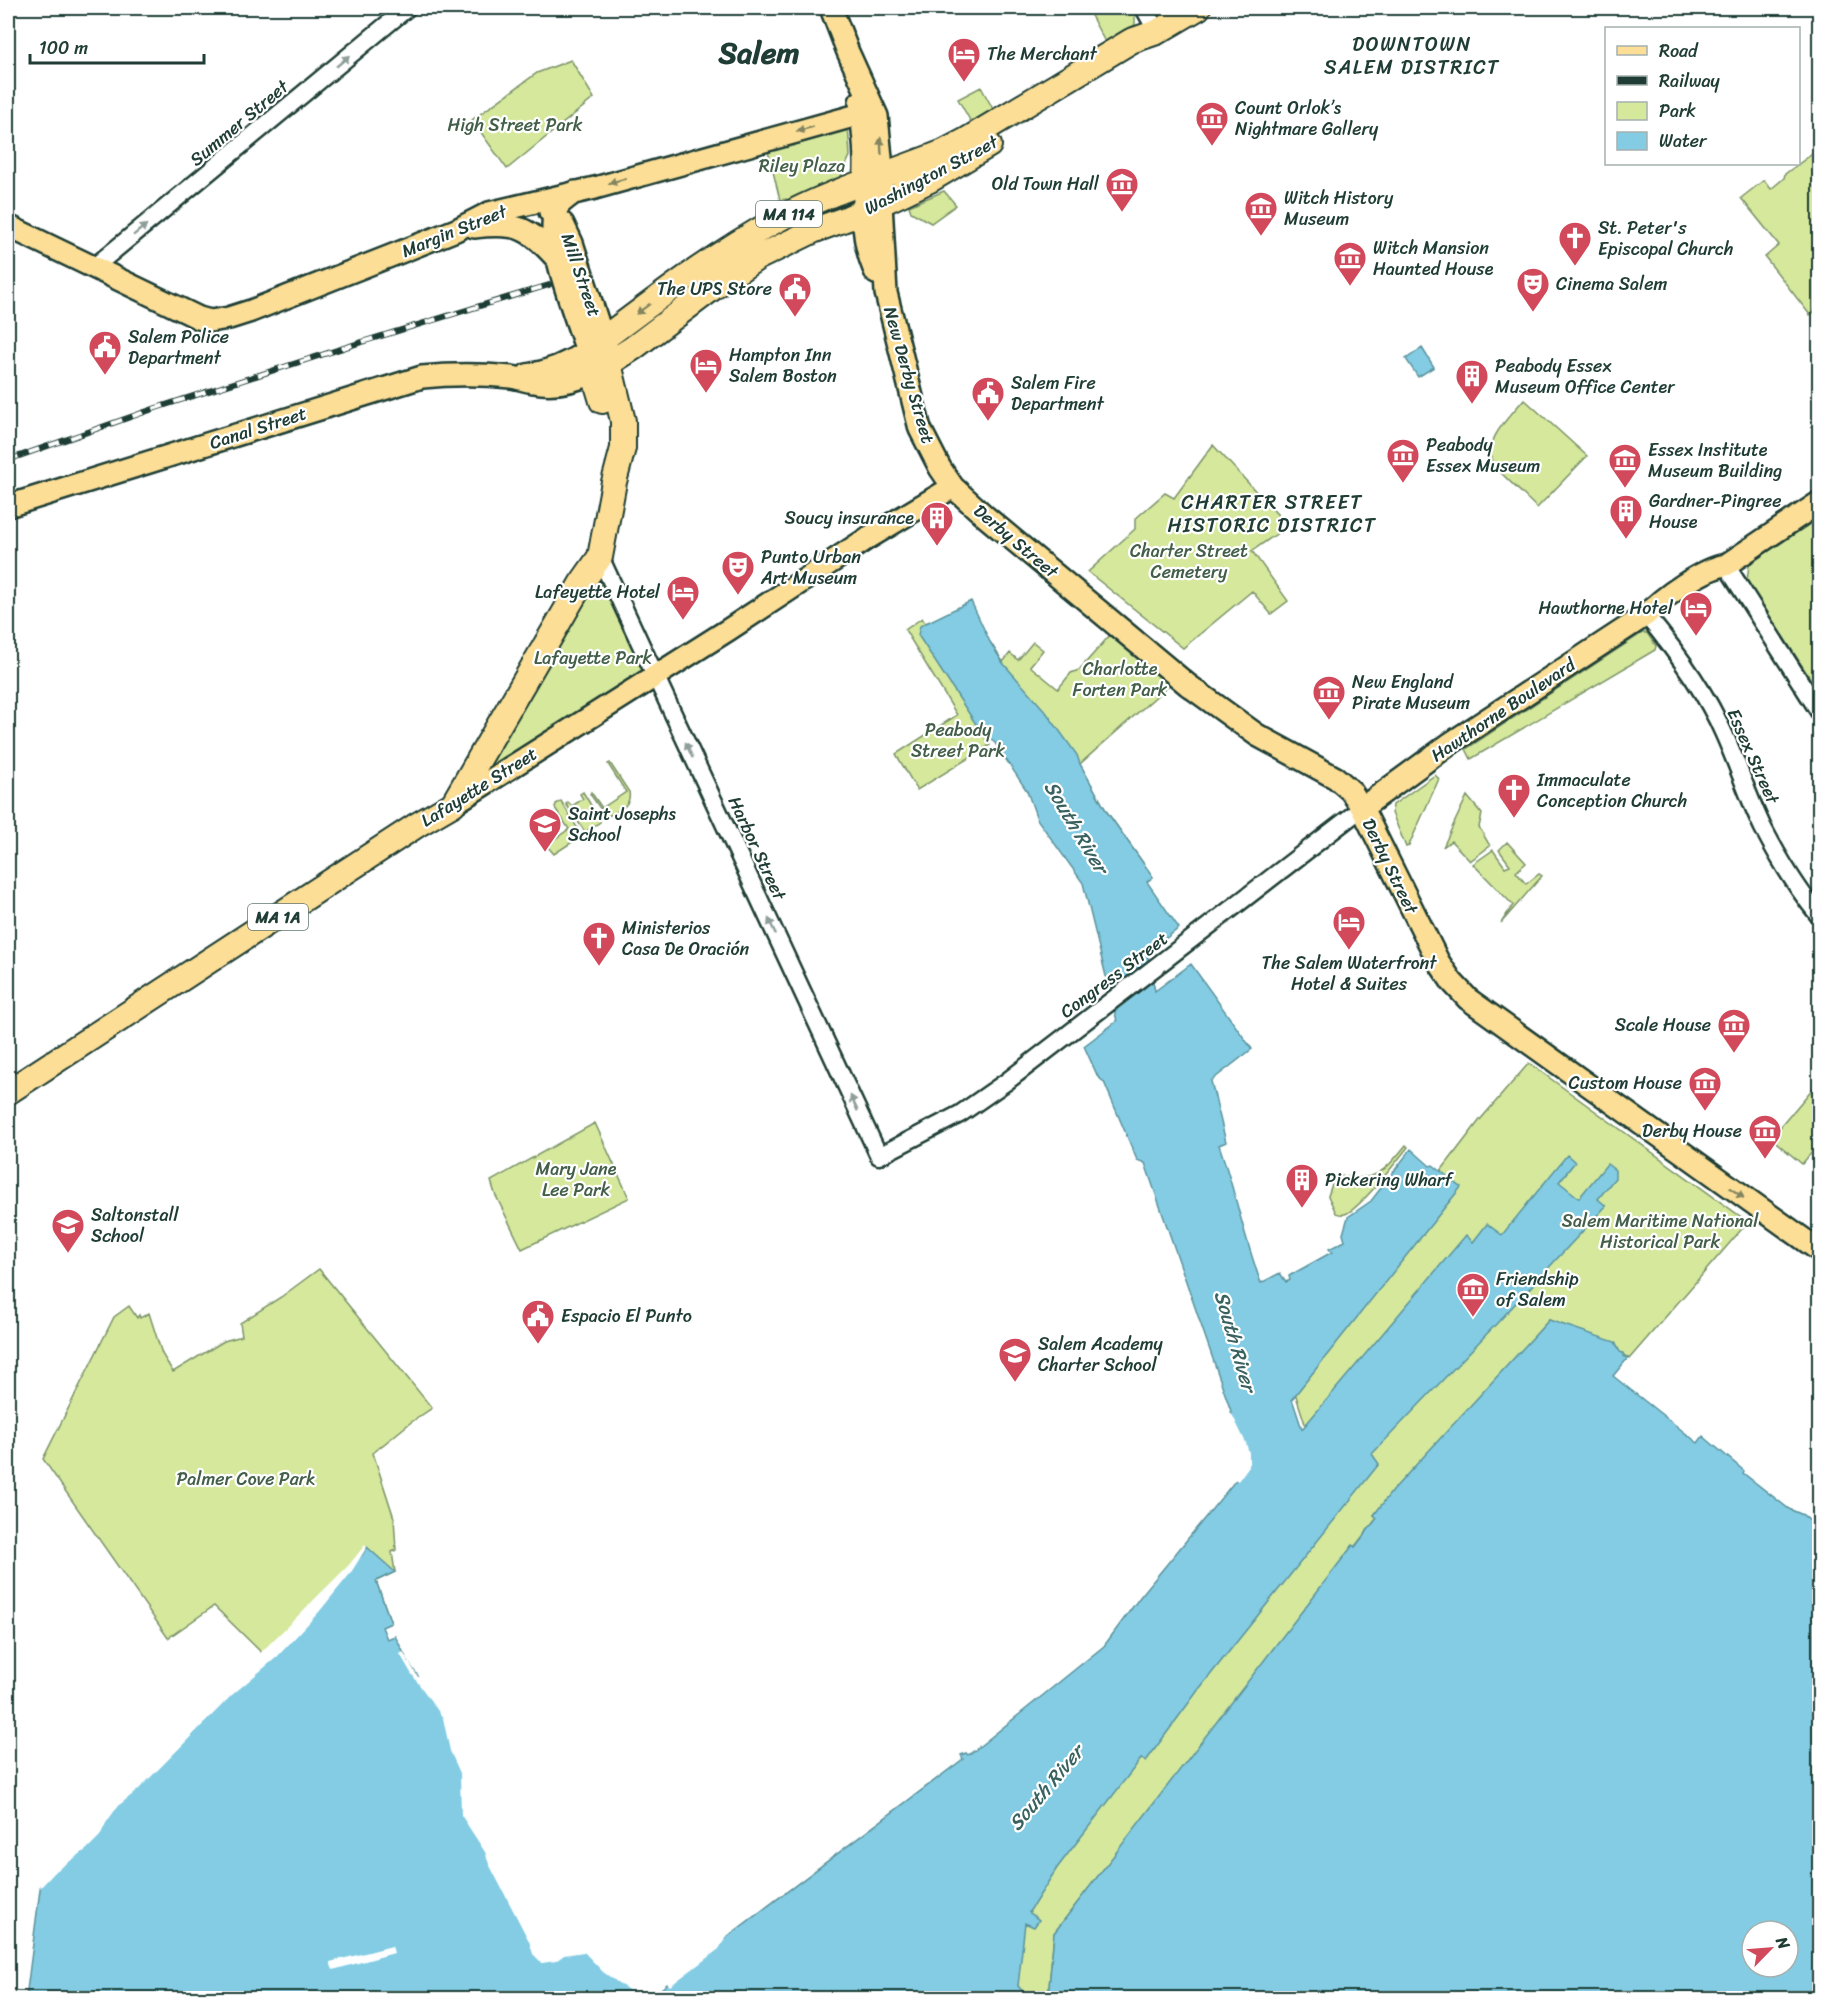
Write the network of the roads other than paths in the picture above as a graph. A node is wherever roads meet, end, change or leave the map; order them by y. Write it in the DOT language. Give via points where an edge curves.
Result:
graph roads {
  1 [pos="407,8"];
  2 [pos="831,8"];
  3 [pos="1144,8"];
  4 [pos="1197,8"];
  5 [pos="1157,33"];
  6 [pos="848,52"];
  7 [pos="861,114"];
  8 [pos="872,180"];
  9 [pos="576,192"];
  10 [pos="530,203"];
  11 [pos="872,207"];
  12 [pos="554,213"];
  13 [pos="8,226"];
  14 [pos="456,230"];
  15 [pos="558,260"];
  16 [pos="94,267"];
  17 [pos="598,357"];
  18 [pos="953,487"];
  19 [pos="1820,502"];
  20 [pos="8,507"];
  21 [pos="600,557"];
  22 [pos="1726,565"];
  23 [pos="1646,615"];
  24 [pos="654,675"];
  25 [pos="1820,713"];
  26 [pos="453,804"];
  27 [pos="1362,808"];
  28 [pos="1820,917"];
  29 [pos="8,1092"];
  30 [pos="879,1156"];
  31 [pos="1820,1251"];
  16 -- 1 [label="street, Summer Street, one-way"];
  2 -- 6 [label="main road"];
  3 -- 5 [label="street"];
  4 -- 5 [label="highway, Washington Street"];
  5 -- 8 [label="highway, Washington Street" via="1131,41 944,152"];
  5 -- 11 [label="highway, Washington Street" via="1140,52 1027,123 930,180"];
  6 -- 7 [label="main road"];
  8 -- 6 [label="main road, one-way" via="879,126"];
  7 -- 8 [label="main road" via="865,161"];
  7 -- 9 [label="main road, Margin Street, one-way"];
  8 -- 11 [label="main road, New Derby Street"];
  8 -- 17 [label="highway, Washington Street / MA 114, one-way" via="807,205 730,248 686,277"];
  9 -- 10 [label="main road, Margin Street"];
  9 -- 12 [label="main road, Mill Street"];
  10 -- 12 [label="main road, Mill Street"];
  10 -- 14 [label="main road, Margin Street" via="489,213"];
  11 -- 17 [label="highway, Washington Street / MA 114" via="757,258 633,348"];
  11 -- 18 [label="main road, New Derby Street" via="864,229 872,264 886,293 920,429"];
  12 -- 15 [label="main road, Mill Street" via="552,230"];
  12 -- 17 [label="main road, Mill Street" via="572,243"];
  13 -- 16 [label="main road, Margin Street"];
  14 -- 15 [label="main road, Mill Street" via="509,225 524,229"];
  14 -- 16 [label="main road, Margin Street" via="250,311 210,321"];
  15 -- 17 [label="main road, Mill Street"];
  17 -- 20 [label="main road, Canal Street" via="579,379 560,383 445,374 399,382"];
  17 -- 21 [label="highway" via="614,482"];
  18 -- 24 [label="main road, Lafayette Street / MA 1A"];
  18 -- 27 [label="main road, Derby Street" via="1191,687 1257,735 1336,778"];
  19 -- 22 [label="main road, Hawthorne Boulevard"];
  21 -- 24 [label="street, Harbor Street"];
  21 -- 26 [label="highway"];
  22 -- 23 [label="main road, Hawthorne Boulevard" via="1715,579 1662,613"];
  22 -- 25 [label="street"];
  23 -- 27 [label="main road, Hawthorne Boulevard" via="1451,743"];
  23 -- 28 [label="street, Essex Street" via="1708,702 1763,827 1800,892"];
  24 -- 26 [label="main road, Lafayette Street / MA 1A"];
  30 -- 24 [label="street, Harbor Street, one-way"];
  26 -- 29 [label="highway, Lafayette Street / MA 1A"];
  27 -- 30 [label="street, Congress Street" via="1006,1082 960,1114"];
  27 -- 31 [label="main road, Derby Street, one-way" via="1428,942 1460,991"];
}
